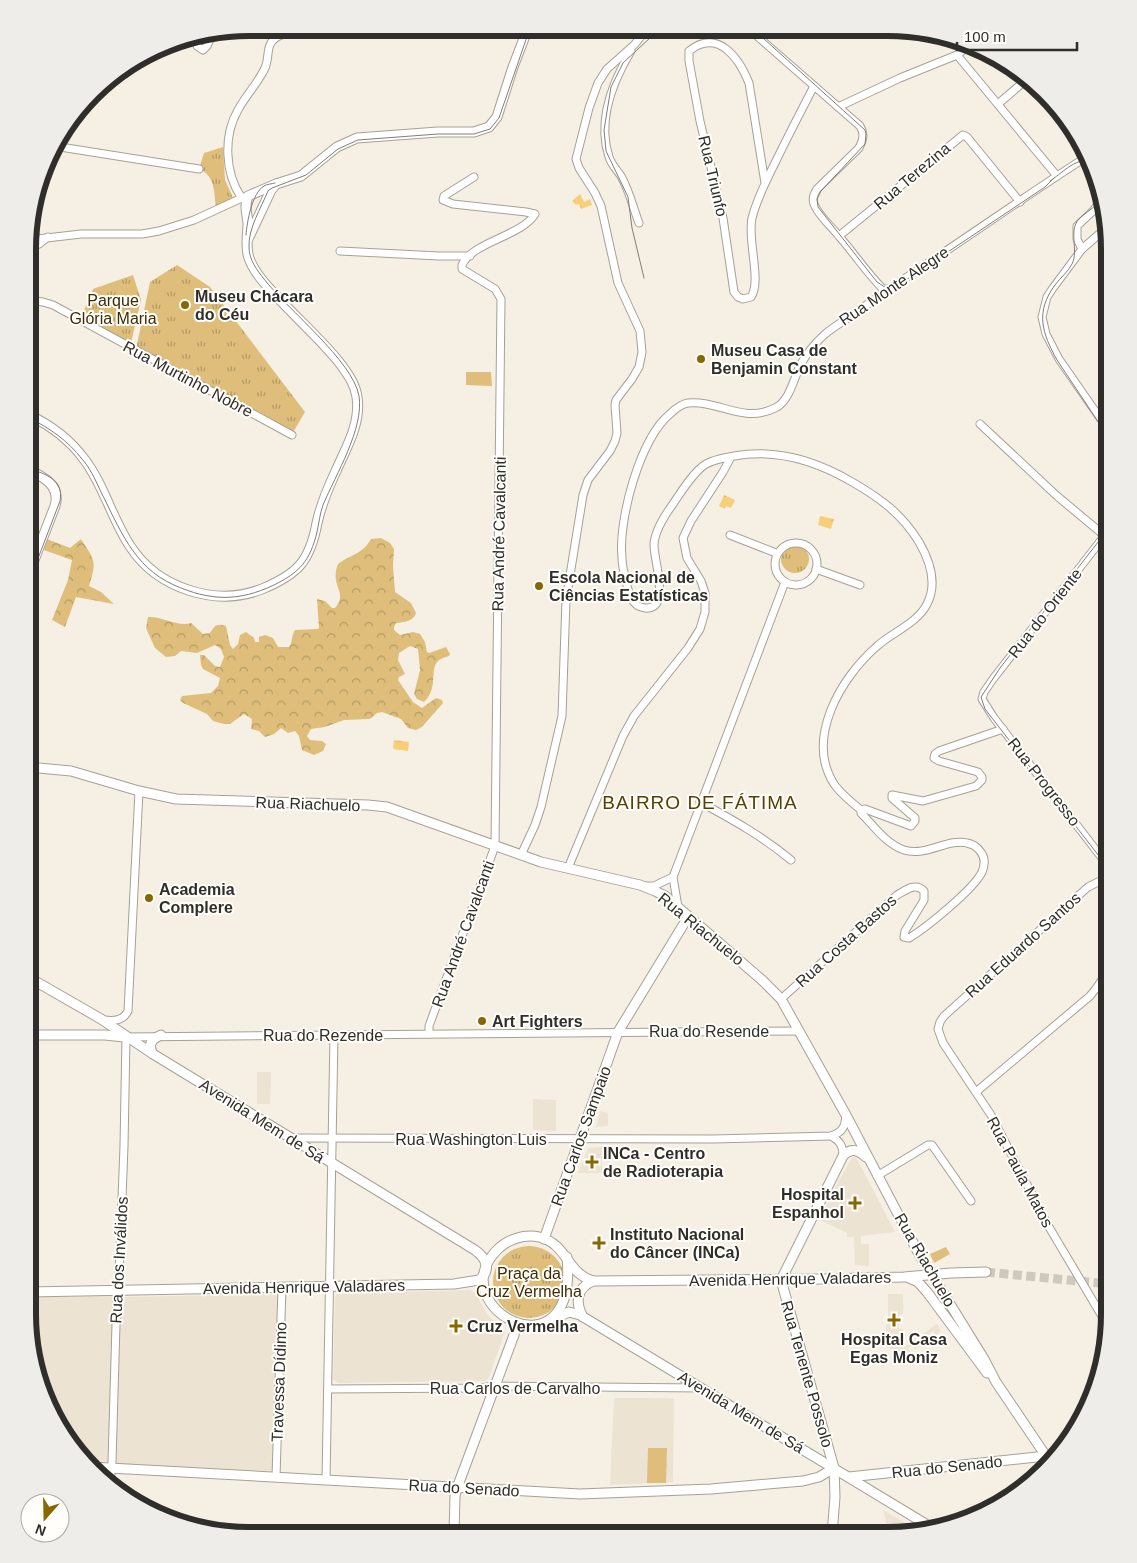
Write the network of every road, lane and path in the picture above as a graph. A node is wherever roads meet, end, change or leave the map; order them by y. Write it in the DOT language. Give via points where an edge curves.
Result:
graph roads {
  1 [pos="281,36"];
  2 [pos="525,36"];
  3 [pos="641,36"];
  4 [pos="757,36"];
  5 [pos="210,40"];
  6 [pos="197,43"];
  7 [pos="635,44"];
  8 [pos="963,50"];
  9 [pos="957,54"];
  10 [pos="1022,84"];
  11 [pos="814,86"];
  12 [pos="998,104"];
  13 [pos="838,108"];
  14 [pos="62,147"];
  15 [pos="1081,160"];
  16 [pos="200,169"];
  17 [pos="1057,176"];
  18 [pos="474,177"];
  19 [pos="765,183"];
  20 [pos="276,184"];
  21 [pos="244,197"];
  22 [pos="1020,202"];
  23 [pos="1097,206"];
  24 [pos="639,223"];
  25 [pos="1100,233"];
  26 [pos="839,236"];
  27 [pos="48,237"];
  28 [pos="37,239"];
  29 [pos="248,241"];
  30 [pos="36,245"];
  31 [pos="1082,249"];
  32 [pos="340,251"];
  33 [pos="470,256"];
  34 [pos="888,290"];
  35 [pos="36,301"];
  36 [pos="1101,419"];
  37 [pos="36,420"];
  38 [pos="980,424"];
  39 [pos="292,435"];
  40 [pos="730,457"];
  41 [pos="36,474"];
  42 [pos="1101,529"];
  43 [pos="730,535"];
  44 [pos="1101,541"];
  45 [pos="776,553"];
  46 [pos="36,554"];
  47 [pos="816,569"];
  48 [pos="785,582"];
  49 [pos="860,585"];
  50 [pos="982,696"];
  51 [pos="1003,729"];
  52 [pos="36,768"];
  53 [pos="139,791"];
  54 [pos="700,802"];
  55 [pos="861,810"];
  56 [pos="495,846"];
  57 [pos="521,855"];
  58 [pos="1101,858"];
  59 [pos="792,860"];
  60 [pos="568,868"];
  61 [pos="673,876"];
  62 [pos="1101,880"];
  63 [pos="640,885"];
  64 [pos="678,908"];
  65 [pos="688,917"];
  66 [pos="36,982"];
  67 [pos="1101,983"];
  68 [pos="781,999"];
  69 [pos="944,1016"];
  70 [pos="101,1019"];
  71 [pos="799,1031"];
  72 [pos="618,1032"];
  73 [pos="429,1034"];
  74 [pos="36,1035"];
  75 [pos="334,1035"];
  76 [pos="161,1036"];
  77 [pos="126,1037"];
  78 [pos="152,1054"];
  79 [pos="976,1092"];
  80 [pos="846,1115"];
  81 [pos="831,1136"];
  82 [pos="291,1138"];
  83 [pos="580,1138"];
  84 [pos="332,1139"];
  85 [pos="843,1156"];
  86 [pos="869,1159"];
  87 [pos="332,1164"];
  88 [pos="877,1176"];
  89 [pos="971,1201"];
  90 [pos="544,1239"];
  91 [pos="567,1257"];
  92 [pos="486,1271"];
  93 [pos="986,1272"];
  94 [pos="933,1275"];
  95 [pos="904,1277"];
  96 [pos="781,1280"];
  97 [pos="592,1281"];
  98 [pos="329,1286"];
  99 [pos="282,1287"];
  100 [pos="117,1290"];
  101 [pos="36,1292"];
  102 [pos="1101,1314"];
  103 [pos="583,1317"];
  104 [pos="550,1320"];
  105 [pos="516,1323"];
  106 [pos="996,1382"];
  107 [pos="494,1386"];
  108 [pos="702,1388"];
  109 [pos="328,1389"];
  110 [pos="1046,1456"];
  111 [pos="1043,1459"];
  112 [pos="103,1468"];
  113 [pos="834,1468"];
  114 [pos="112,1469"];
  115 [pos="111,1476"];
  116 [pos="276,1477"];
  117 [pos="849,1477"];
  118 [pos="326,1480"];
  119 [pos="457,1488"];
  120 [pos="925,1524"];
  121 [pos="454,1527"];
  122 [pos="833,1527"];
  1 -- 21 [label="street" via="270,45 267,65 239,108 230,130 232,181"];
  2 -- 20 [label="main road" via="497,117 489,127 474,132 357,138 337,147 301,176"];
  3 -- 7 [label="street"];
  4 -- 11 [label="street"];
  5 -- 6 [label="street" via="202,50"];
  7 -- 24 [label="street" via="613,86 606,116 606,140 610,160 621,177"];
  7 -- 57 [label="street" via="598,83 576,159 604,216 618,283 640,331 641,360 632,380 614,405 615,442 588,480 583,495 566,600 562,716 541,807"];
  8 -- 9 [label="street"];
  9 -- 12 [label="street"];
  9 -- 13 [label="street"];
  10 -- 12 [label="street"];
  11 -- 13 [label="street"];
  11 -- 19 [label="street"];
  12 -- 17 [label="street"];
  13 -- 26 [label="street" via="863,131 862,142 817,190 813,201"];
  14 -- 16 [label="street"];
  15 -- 17 [label="street, Rua Monte Alegre"];
  17 -- 22 [label="street, Rua Monte Alegre"];
  18 -- 33 [label="street" via="444,196 444,200 453,204 535,214 526,223"];
  19 -- 19 [label="street, Rua Triunfo" via="749,83 740,63 731,52 714,43 693,48 689,51 689,61 723,218 734,292 745,299 751,297 755,289 752,218"];
  20 -- 21 [label="main road"];
  20 -- 29 [label="main road"];
  21 -- 27 [label="street" via="194,220 159,231"];
  21 -- 29 [label="main road"];
  22 -- 26 [label="street, Rua Terezina" via="963,135"];
  22 -- 34 [label="street, Rua Monte Alegre"];
  23 -- 31 [label="street" via="1077,226 1077,239"];
  25 -- 31 [label="street"];
  26 -- 34 [label="street" via="863,268"];
  27 -- 28 [label="street"];
  27 -- 30 [label="street"];
  29 -- 37 [label="main road" via="249,259 256,271 336,359 353,382 357,396 352,438 321,508 311,548 298,569 264,588 230,596 197,592 164,578 150,569 129,545 84,459 59,433"];
  31 -- 36 [label="street" via="1047,297 1042,317 1046,334 1059,359"];
  32 -- 33 [label="street"];
  33 -- 56 [label="street, Rua André Cavalcanti" via="462,264 462,269 495,288 500,299"];
  34 -- 40 [label="street, Rua Monte Alegre" via="825,334 811,348 783,403 776,408 745,414 685,403 659,424 634,479 626,513 621,555 626,585 635,604 648,608 657,602 660,594 654,542 672,506 701,467 716,459"];
  35 -- 39 [label="street, Rua Murtinho Nobre" via="53,306"];
  38 -- 42 [label="street" via="1056,496"];
  40 -- 55 [label="street" via="749,453 782,455 832,470 881,499 913,531 925,551 932,570 932,591 925,609 908,626 859,662 826,725 823,753 826,768 841,793"];
  40 -- 60 [label="street" via="683,538 687,558 705,593 705,612 700,629 630,723"];
  41 -- 46 [label="main road" via="51,483 56,498"];
  43 -- 45 [label="street"];
  44 -- 50 [label="street, Rua do Oriente"];
  45 -- 47 [label="street" via="790,543 803,543 814,552"];
  45 -- 48 [label="street" via="774,568"];
  47 -- 48 [label="street" via="807,582 792,585"];
  47 -- 49 [label="street"];
  48 -- 54 [label="street"];
  50 -- 51 [label="street, Rua Progresso"];
  51 -- 55 [label="street" via="935,754 935,760 978,772 982,780 976,786 923,801 892,795 915,818 911,826"];
  51 -- 58 [label="street, Rua Progresso"];
  52 -- 53 [label="main road, Rua Riachuelo" via="71,771"];
  53 -- 56 [label="main road, Rua Riachuelo" via="195,800 376,806 400,811"];
  53 -- 70 [label="street" via="128,1011 120,1019"];
  54 -- 59 [label="street" via="744,825"];
  54 -- 61 [label="street"];
  55 -- 68 [label="street, Rua Costa Bastos" via="860,813 890,842 904,850 923,850 960,842 975,846 985,859 983,870 965,892 909,938 904,937 905,931 924,900 924,891 909,888 897,895"];
  56 -- 57 [label="main road, Rua Riachuelo"];
  56 -- 73 [label="street, Rua André Cavalcanti" via="429,1026"];
  57 -- 60 [label="main road, Rua Riachuelo"];
  60 -- 63 [label="main road, Rua Riachuelo"];
  61 -- 63 [label="street" via="654,886"];
  61 -- 64 [label="street"];
  62 -- 69 [label="street, Rua Eduardo Santos" via="1088,887"];
  63 -- 64 [label="main road, Rua Riachuelo" via="665,896"];
  64 -- 65 [label="main road, Rua Riachuelo"];
  65 -- 68 [label="main road, Rua Riachuelo"];
  65 -- 72 [label="main road, Rua Carlos Sampaio"];
  66 -- 70 [label="main road, Avenida Mem de Sá"];
  67 -- 79 [label="street" via="1090,996"];
  68 -- 71 [label="main road, Rua Riachuelo"];
  69 -- 79 [label="street, Rua Paula Matos" via="938,1029 943,1043"];
  70 -- 77 [label="main road, Avenida Mem de Sá"];
  71 -- 72 [label="street, Rua do Resende"];
  71 -- 80 [label="main road, Rua Riachuelo"];
  72 -- 73 [label="street, Rua do Rezende"];
  72 -- 83 [label="main road, Rua Carlos Sampaio"];
  73 -- 75 [label="street, Rua do Rezende"];
  74 -- 77 [label="main road, Rua do Rezende"];
  75 -- 76 [label="street, Rua do Rezende"];
  75 -- 84 [label="street"];
  76 -- 77 [label="street, Rua do Rezende"];
  76 -- 78 [label="main road" via="151,1041"];
  77 -- 78 [label="main road, Avenida Mem de Sá"];
  77 -- 100 [label="street, Rua dos Inválidos"];
  78 -- 82 [label="main road, Avenida Mem de Sá"];
  79 -- 102 [label="street, Rua Paula Matos"];
  80 -- 81 [label="street" via="842,1131"];
  80 -- 86 [label="main road, Rua Riachuelo"];
  81 -- 83 [label="street, Rua Washington Luis"];
  81 -- 85 [label="street" via="840,1143"];
  82 -- 84 [label="street, Rua Washington Luis"];
  82 -- 87 [label="main road, Avenida Mem de Sá"];
  83 -- 84 [label="street, Rua Washington Luis"];
  83 -- 90 [label="main road, Rua Carlos Sampaio"];
  84 -- 87 [label="street"];
  85 -- 86 [label="main road" via="847,1151 859,1150"];
  85 -- 96 [label="main road"];
  86 -- 88 [label="main road, Rua Riachuelo"];
  87 -- 92 [label="main road, Avenida Mem de Sá" via="475,1250 484,1257"];
  87 -- 98 [label="street"];
  88 -- 89 [label="street" via="930,1145"];
  88 -- 94 [label="main road, Rua Riachuelo"];
  90 -- 91 [label="main road"];
  90 -- 92 [label="main road" via="526,1236 509,1241 492,1255"];
  91 -- 97 [label="main road" via="579,1275"];
  91 -- 104 [label="main road" via="566,1293"];
  92 -- 98 [label="main road, Avenida Henrique Valadares" via="480,1280 472,1282"];
  92 -- 105 [label="main road" via="485,1288 491,1304 502,1316"];
  93 -- 94 [label="main road, Avenida Henrique Valadares"];
  94 -- 95 [label="main road, Avenida Henrique Valadares"];
  94 -- 106 [label="main road, Rua Riachuelo"];
  95 -- 96 [label="main road, Avenida Henrique Valadares"];
  95 -- 106 [label="main road" via="918,1282 927,1292"];
  96 -- 97 [label="main road, Avenida Henrique Valadares"];
  96 -- 113 [label="main road, Rua Tenente Possolo"];
  97 -- 103 [label="main road" via="578,1297"];
  98 -- 99 [label="main road, Avenida Henrique Valadares"];
  98 -- 109 [label="street"];
  99 -- 100 [label="main road, Avenida Henrique Valadares"];
  99 -- 116 [label="street, Travessa Dídimo"];
  100 -- 101 [label="main road, Avenida Henrique Valadares"];
  100 -- 114 [label="street, Rua dos Inválidos"];
  103 -- 104 [label="main road, Avenida Mem de Sá" via="569,1312"];
  103 -- 108 [label="main road, Avenida Mem de Sá"];
  104 -- 105 [label="main road" via="533,1325"];
  105 -- 107 [label="main road"];
  106 -- 110 [label="main road, Rua Riachuelo"];
  107 -- 108 [label="street, Rua Carlos de Carvalho"];
  107 -- 109 [label="street, Rua Carlos de Carvalho"];
  107 -- 119 [label="main road"];
  108 -- 113 [label="main road, Avenida Mem de Sá"];
  109 -- 118 [label="street"];
  111 -- 117 [label="main road, Rua do Senado"];
  112 -- 114 [label="main road, Rua do Senado"];
  113 -- 117 [label="main road, Avenida Mem de Sá"];
  113 -- 119 [label="main road, Rua do Senado" via="803,1481 711,1489 580,1494"];
  113 -- 122 [label="main road, Rua Tenente Possolo"];
  114 -- 115 [label="street, Rua dos Inválidos"];
  114 -- 116 [label="main road, Rua do Senado"];
  116 -- 118 [label="main road, Rua do Senado"];
  117 -- 120 [label="main road, Avenida Mem de Sá"];
  118 -- 119 [label="main road, Rua do Senado"];
  119 -- 121 [label="main road"];
}
